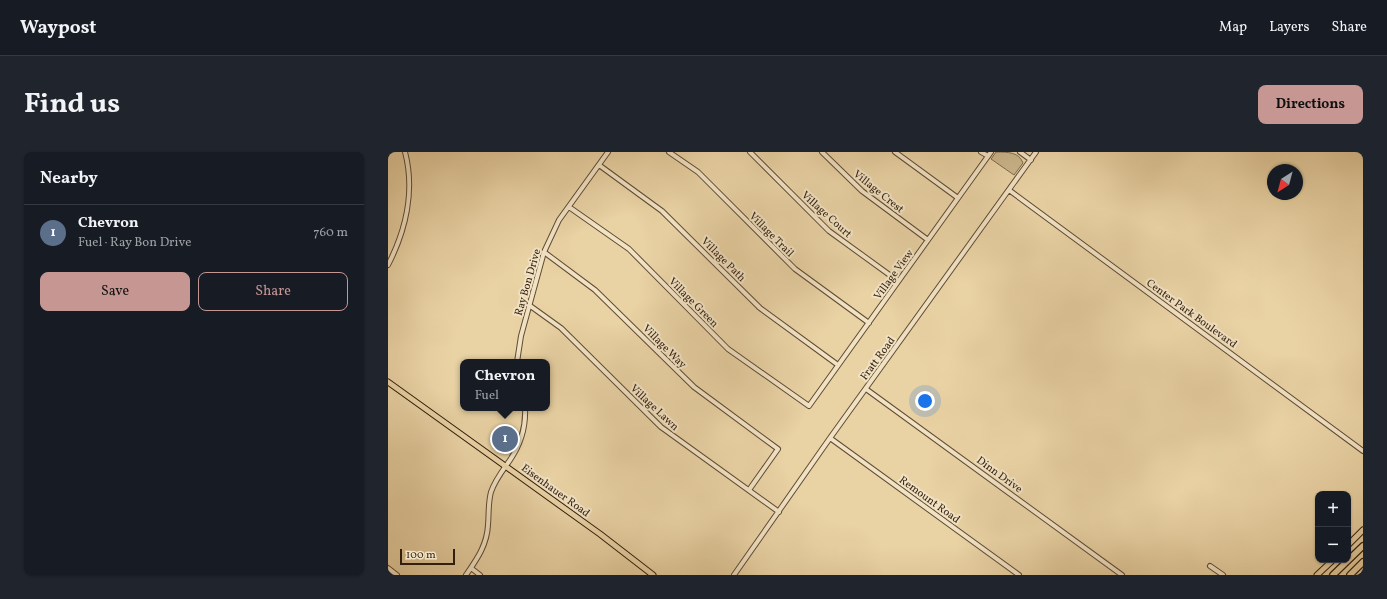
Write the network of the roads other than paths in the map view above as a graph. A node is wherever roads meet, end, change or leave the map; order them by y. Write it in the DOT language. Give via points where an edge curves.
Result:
graph roads {
  1 [pos="405,152"];
  2 [pos="608,152"];
  3 [pos="669,152"];
  4 [pos="750,152"];
  5 [pos="822,152"];
  6 [pos="895,152"];
  7 [pos="981,152"];
  8 [pos="991,152"];
  9 [pos="1020,152"];
  10 [pos="1036,152"];
  11 [pos="988,156"];
  12 [pos="1031,160"];
  13 [pos="599,165"];
  14 [pos="1009,190"];
  15 [pos="958,198"];
  16 [pos="569,207"];
  17 [pos="928,240"];
  18 [pos="544,252"];
  19 [pos="388,265"];
  20 [pos="898,281"];
  21 [pos="530,305"];
  22 [pos="869,323"];
  23 [pos="517,359"];
  24 [pos="838,365"];
  25 [pos="388,382"];
  26 [pos="866,389"];
  27 [pos="809,406"];
  28 [pos="525,411"];
  29 [pos="830,438"];
  30 [pos="1363,451"];
  31 [pos="506,466"];
  32 [pos="749,490"];
  33 [pos="779,512"];
  34 [pos="1363,530"];
  35 [pos="1351,542"];
  36 [pos="1363,546"];
  37 [pos="1363,562"];
  38 [pos="1330,563"];
  39 [pos="1210,566"];
  40 [pos="388,568"];
  41 [pos="470,568"];
  42 [pos="397,575"];
  43 [pos="466,575"];
  44 [pos="480,575"];
  45 [pos="653,575"];
  46 [pos="734,575"];
  47 [pos="1019,575"];
  48 [pos="1122,575"];
  49 [pos="1223,575"];
  50 [pos="1317,575"];
  51 [pos="1333,575"];
  52 [pos="1350,575"];
  1 -- 19 [label="street" via="408,204 400,237"];
  2 -- 13 [label="street, Ray Bon Drive"];
  3 -- 22 [label="street, Village Trail" via="698,172 795,269"];
  4 -- 20 [label="street, Village Court" via="830,231"];
  5 -- 17 [label="street, Village Crest" via="862,191"];
  6 -- 15 [label="street"];
  7 -- 11 [label="street"];
  8 -- 11 [label="street, Village View"];
  9 -- 12 [label="street"];
  10 -- 12 [label="street, Fratt Road"];
  11 -- 15 [label="street, Village View"];
  12 -- 14 [label="street, Fratt Road"];
  13 -- 16 [label="street, Ray Bon Drive"];
  13 -- 24 [label="street, Village Path" via="662,211 760,308"];
  14 -- 26 [label="street, Fratt Road"];
  14 -- 30 [label="street, Center Park Boulevard"];
  15 -- 17 [label="street, Village View"];
  16 -- 18 [label="street, Ray Bon Drive" via="557,224"];
  16 -- 27 [label="street, Village Green" via="629,250 728,348"];
  17 -- 20 [label="street, Village View"];
  18 -- 21 [label="street, Ray Bon Drive"];
  18 -- 32 [label="street, Village Way" via="595,290 694,387 778,449"];
  20 -- 22 [label="street, Village View"];
  21 -- 23 [label="street, Ray Bon Drive"];
  21 -- 32 [label="street, Village Lawn" via="561,328 661,427"];
  22 -- 24 [label="street, Village View"];
  24 -- 27 [label="street, Village View"];
  25 -- 31 [label="main road, Eisenhauer Road"];
  26 -- 29 [label="street, Fratt Road"];
  26 -- 48 [label="street, Dinn Drive"];
  28 -- 31 [label="street" via="520,443"];
  29 -- 33 [label="street, Fratt Road"];
  29 -- 47 [label="street, Remount Road"];
  31 -- 41 [label="street" via="491,494 486,539"];
  31 -- 45 [label="main road, Eisenhauer Road"];
  32 -- 33 [label="street, Village Lawn"];
  33 -- 46 [label="street, Fratt Road"];
  34 -- 35 [label="main road"];
  36 -- 51 [label="highway"];
  37 -- 52 [label="highway"];
  38 -- 50 [label="main road"];
  39 -- 49 [label="street"];
  40 -- 42 [label="street"];
  41 -- 43 [label="street"];
  41 -- 44 [label="street"];
}
